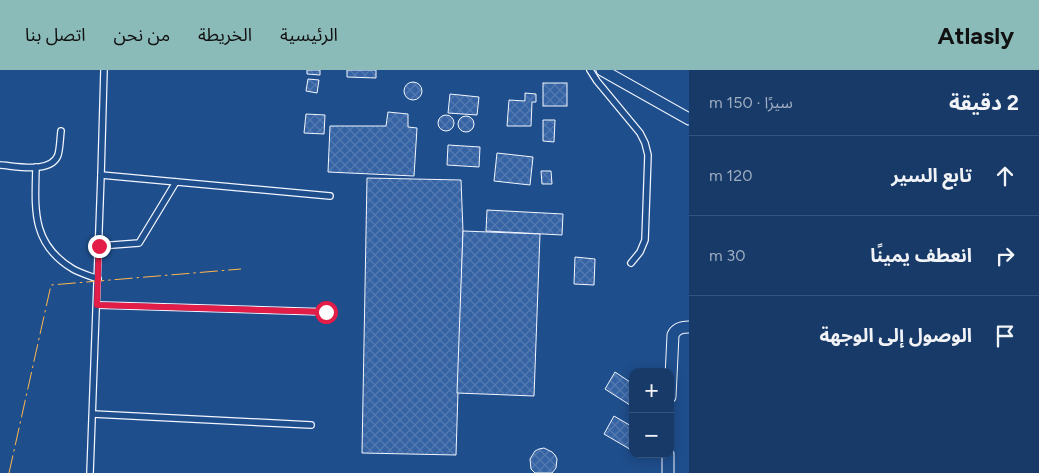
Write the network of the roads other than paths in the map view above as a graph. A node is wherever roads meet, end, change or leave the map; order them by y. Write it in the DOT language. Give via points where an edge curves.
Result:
graph roads {
  1 [pos="104,70"];
  2 [pos="590,70"];
  3 [pos="602,70"];
  4 [pos="689,119"];
  5 [pos="61,131"];
  6 [pos="0,165"];
  7 [pos="36,167"];
  8 [pos="101,175"];
  9 [pos="176,182"];
  10 [pos="330,196"];
  11 [pos="99,246"];
  12 [pos="631,263"];
  13 [pos="98,279"];
  14 [pos="97,305"];
  15 [pos="326,312"];
  16 [pos="689,327"];
  17 [pos="671,368"];
  18 [pos="93,414"];
  19 [pos="311,425"];
  20 [pos="668,458"];
  21 [pos="90,473"];
  22 [pos="668,473"];
  1 -- 8 [label="lane"];
  2 -- 12 [label="lane" via="640,133 648,155 645,240"];
  3 -- 4 [label="street"];
  5 -- 7 [label="lane" via="55,160"];
  6 -- 7 [label="lane"];
  7 -- 13 [label="lane" via="35,207 42,238 60,260"];
  8 -- 9 [label="lane"];
  8 -- 11 [label="lane"];
  9 -- 10 [label="lane"];
  9 -- 11 [label="lane" via="139,243"];
  11 -- 13 [label="lane"];
  13 -- 14 [label="lane"];
  14 -- 15 [label="lane"];
  14 -- 18 [label="lane"];
  16 -- 17 [label="street" via="674,331"];
  18 -- 19 [label="lane"];
  18 -- 21 [label="lane"];
  20 -- 22 [label="street"];
}
